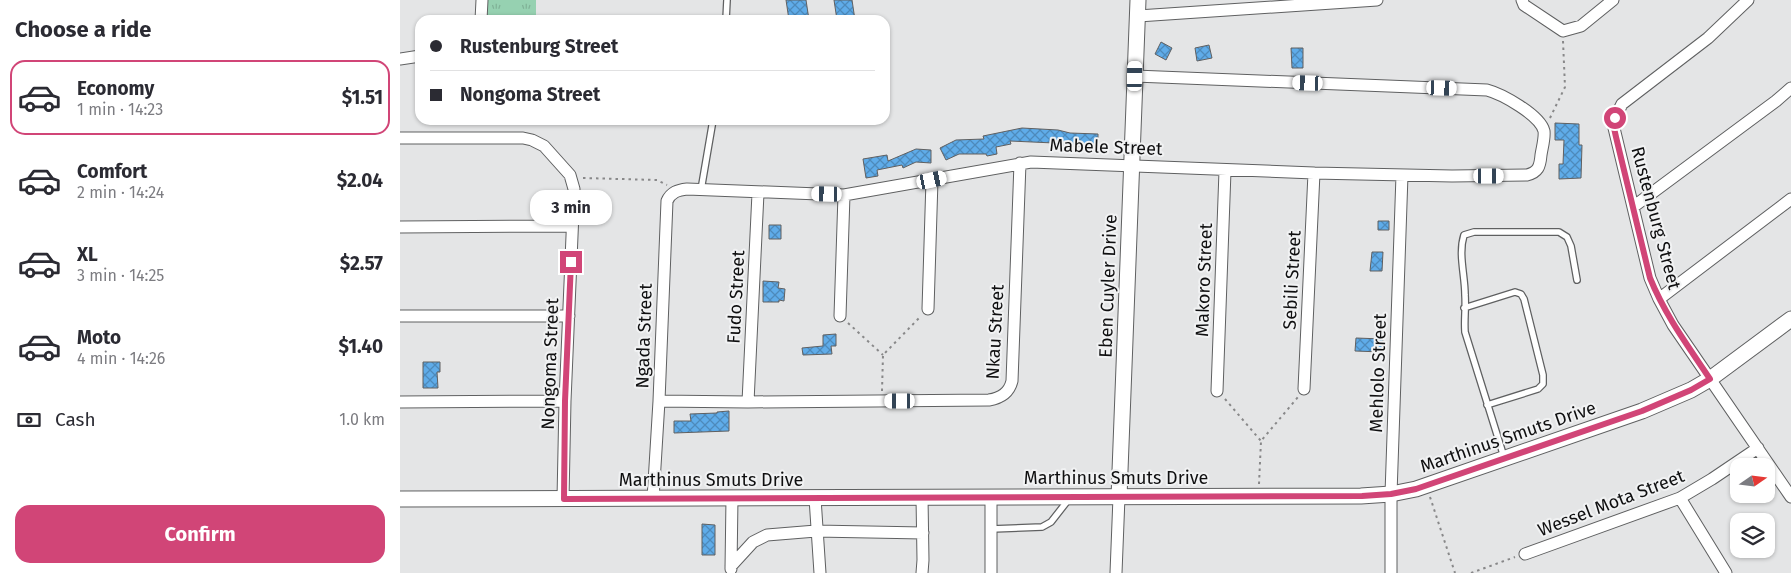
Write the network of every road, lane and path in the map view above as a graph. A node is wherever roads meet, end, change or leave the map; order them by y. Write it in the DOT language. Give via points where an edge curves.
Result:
graph roads {
  1 [pos="482,0"];
  2 [pos="727,0"];
  3 [pos="1138,0"];
  4 [pos="1377,0"];
  5 [pos="1522,0"];
  6 [pos="1613,0"];
  7 [pos="1748,0"];
  8 [pos="481,15"];
  9 [pos="726,15"];
  10 [pos="1138,16"];
  11 [pos="1563,31"];
  12 [pos="415,57"];
  13 [pos="400,59"];
  14 [pos="1135,76"];
  15 [pos="1791,88"];
  16 [pos="712,125"];
  17 [pos="1544,131"];
  18 [pos="400,138"];
  19 [pos="1020,163"];
  20 [pos="1131,165"];
  21 [pos="1225,170"];
  22 [pos="1314,173"];
  23 [pos="570,175"];
  24 [pos="1402,175"];
  25 [pos="932,180"];
  26 [pos="701,190"];
  27 [pos="674,192"];
  28 [pos="758,193"];
  29 [pos="844,195"];
  30 [pos="1791,199"];
  31 [pos="1633,207"];
  32 [pos="572,226"];
  33 [pos="400,227"];
  34 [pos="1577,280"];
  35 [pos="1659,299"];
  36 [pos="1464,308"];
  37 [pos="928,309"];
  38 [pos="400,316"];
  39 [pos="569,316"];
  40 [pos="840,316"];
  41 [pos="1791,319"];
  42 [pos="883,355"];
  43 [pos="1710,379"];
  44 [pos="1304,389"];
  45 [pos="1217,391"];
  46 [pos="565,401"];
  47 [pos="659,401"];
  48 [pos="882,401"];
  49 [pos="400,402"];
  50 [pos="748,402"];
  51 [pos="1487,405"];
  52 [pos="1260,441"];
  53 [pos="1758,448"];
  54 [pos="1504,459"];
  55 [pos="1426,485"];
  56 [pos="1391,494"];
  57 [pos="1259,496"];
  58 [pos="991,497"];
  59 [pos="1071,497"];
  60 [pos="1119,497"];
  61 [pos="1791,497"];
  62 [pos="732,498"];
  63 [pos="815,498"];
  64 [pos="922,498"];
  65 [pos="1680,498"];
  66 [pos="400,499"];
  67 [pos="564,499"];
  68 [pos="653,499"];
  69 [pos="991,529"];
  70 [pos="816,531"];
  71 [pos="923,533"];
  72 [pos="1525,554"];
  73 [pos="731,570"];
  74 [pos="820,573"];
  75 [pos="922,573"];
  76 [pos="991,573"];
  77 [pos="1116,573"];
  78 [pos="1391,573"];
  79 [pos="1456,573"];
  80 [pos="1471,573"];
  81 [pos="1725,573"];
  1 -- 8 [label="street"];
  2 -- 9 [label="lane"];
  3 -- 10 [label="street, Eben Cuyler Drive"];
  4 -- 10 [label="street"];
  5 -- 11 [label="street" via="1524,5"];
  6 -- 11 [label="street" via="1581,26"];
  7 -- 31 [label="street, Rustenburg Street" via="1708,38 1617,111 1614,128"];
  10 -- 14 [label="street, Eben Cuyler Drive"];
  11 -- 17 [label="path" via="1565,87"];
  12 -- 13 [label="street"];
  14 -- 17 [label="street" via="1480,89 1510,100 1537,120"];
  14 -- 20 [label="street, Eben Cuyler Drive"];
  15 -- 31 [label="street"];
  16 -- 26 [label="lane"];
  17 -- 24 [label="street, Mabele Street" via="1539,169 1527,175"];
  18 -- 23 [label="street" via="523,138 544,146"];
  19 -- 20 [label="street, Mabele Street"];
  19 -- 25 [label="street, Mabele Street"];
  19 -- 48 [label="street, Nkau Street" via="1010,388 989,400"];
  20 -- 21 [label="street, Mabele Street"];
  20 -- 60 [label="street, Eben Cuyler Drive"];
  21 -- 22 [label="street, Mabele Street"];
  21 -- 45 [label="street, Makoro Street"];
  22 -- 24 [label="street, Mabele Street"];
  22 -- 44 [label="street, Sebili Street"];
  23 -- 27 [label="path" via="656,180"];
  23 -- 32 [label="street, Nongoma Street" via="574,189"];
  24 -- 56 [label="street, Mehlolo Street"];
  25 -- 29 [label="street, Mabele Street"];
  25 -- 37 [label="street"];
  26 -- 27 [label="street, Mabele Street"];
  26 -- 28 [label="street, Mabele Street"];
  27 -- 47 [label="street, Ngada Street" via="667,201"];
  28 -- 29 [label="street, Mabele Street"];
  28 -- 50 [label="street, Fudo Street"];
  29 -- 40 [label="street"];
  30 -- 35 [label="street"];
  31 -- 35 [label="street, Rustenburg Street" via="1650,278"];
  32 -- 33 [label="street"];
  32 -- 39 [label="street, Nongoma Street"];
  34 -- 36 [label="lane" via="1571,246 1566,236 1559,232 1474,232 1464,235 1461,244 1466,296"];
  35 -- 43 [label="street, Rustenburg Street"];
  36 -- 51 [label="lane" via="1465,332"];
  36 -- 51 [label="lane" via="1515,292 1521,294 1543,375 1543,384 1538,389"];
  37 -- 42 [label="path"];
  38 -- 39 [label="street"];
  39 -- 46 [label="street, Nongoma Street"];
  40 -- 42 [label="path"];
  41 -- 43 [label="street, Marthinus Smuts Drive"];
  42 -- 48 [label="path"];
  43 -- 53 [label="street, Rustenburg Street"];
  43 -- 54 [label="street, Marthinus Smuts Drive" via="1642,411"];
  44 -- 52 [label="path"];
  45 -- 52 [label="path"];
  46 -- 49 [label="street"];
  46 -- 67 [label="street, Nongoma Street"];
  47 -- 50 [label="street, Nkau Street"];
  47 -- 68 [label="street, Ngada Street"];
  48 -- 50 [label="street, Nkau Street"];
  51 -- 54 [label="lane"];
  52 -- 57 [label="path"];
  53 -- 61 [label="street, Rustenburg Street"];
  53 -- 65 [label="street, Wessel Mota Street"];
  54 -- 55 [label="street, Marthinus Smuts Drive"];
  55 -- 56 [label="street, Marthinus Smuts Drive"];
  55 -- 79 [label="path"];
  56 -- 57 [label="street, Marthinus Smuts Drive"];
  56 -- 78 [label="street, Mehlolo Street"];
  57 -- 60 [label="street, Marthinus Smuts Drive"];
  58 -- 59 [label="street, Marthinus Smuts Drive"];
  58 -- 64 [label="street, Marthinus Smuts Drive"];
  58 -- 69 [label="street"];
  59 -- 60 [label="street, Marthinus Smuts Drive"];
  59 -- 69 [label="lane" via="1051,522 1042,527"];
  60 -- 77 [label="street, Eben Cuyler Drive"];
  62 -- 63 [label="street, Marthinus Smuts Drive"];
  62 -- 68 [label="street, Marthinus Smuts Drive"];
  62 -- 73 [label="street"];
  63 -- 64 [label="street, Marthinus Smuts Drive"];
  63 -- 70 [label="street"];
  64 -- 71 [label="street"];
  65 -- 72 [label="street, Wessel Mota Street"];
  65 -- 81 [label="street"];
  66 -- 67 [label="street, Marthinus Smuts Drive"];
  67 -- 68 [label="street, Marthinus Smuts Drive"];
  69 -- 76 [label="street"];
  70 -- 71 [label="street"];
  70 -- 73 [label="street" via="767,535 753,542"];
  70 -- 74 [label="street"];
  71 -- 75 [label="street"];
  72 -- 80 [label="path"];
}
